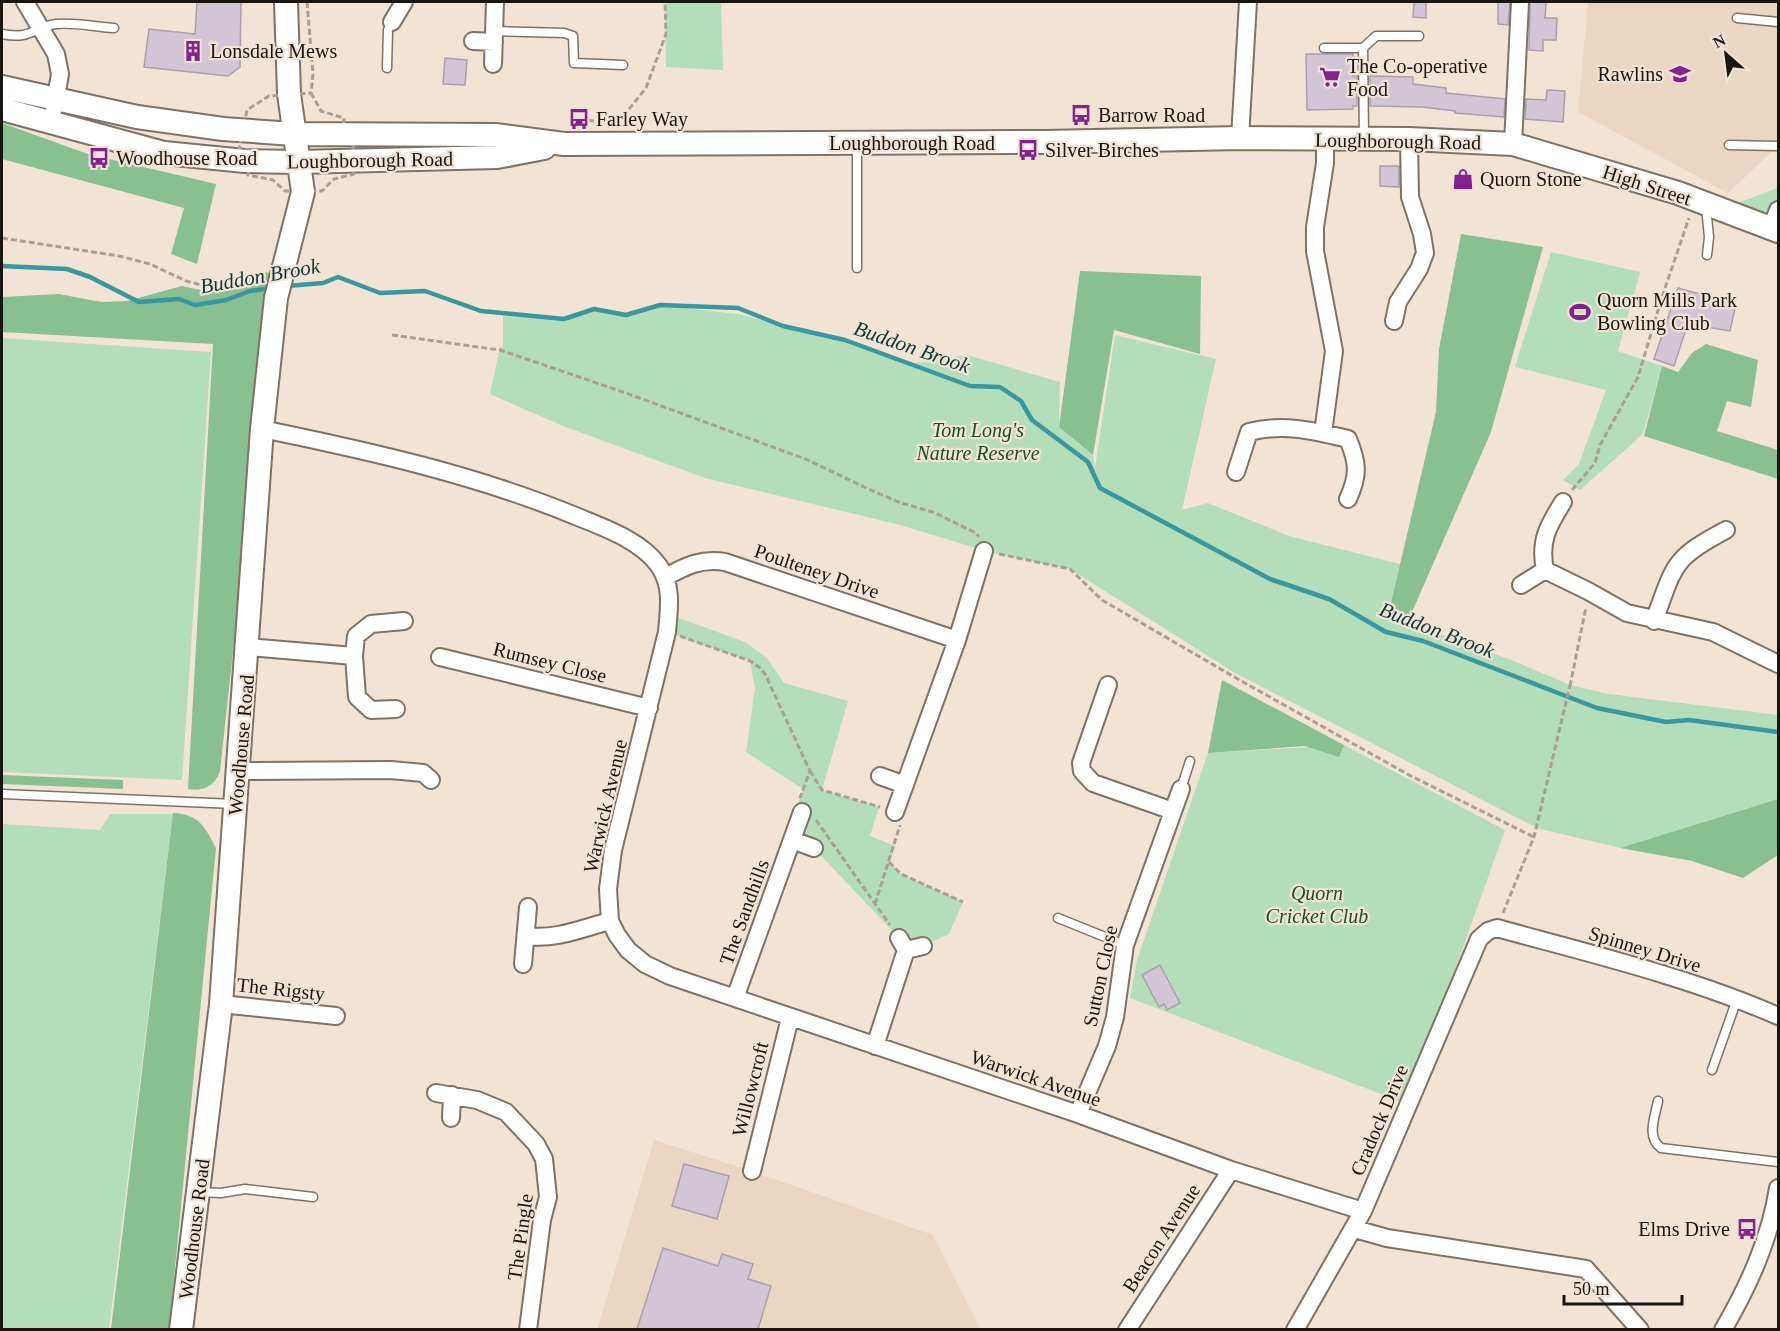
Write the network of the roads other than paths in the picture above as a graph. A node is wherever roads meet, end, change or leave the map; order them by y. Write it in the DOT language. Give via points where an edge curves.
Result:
graph roads {
  1 [pos="25,2"];
  2 [pos="286,2"];
  3 [pos="495,2"];
  4 [pos="1248,2"];
  5 [pos="1520,2"];
  6 [pos="401,3"];
  7 [pos="1737,18"];
  8 [pos="392,22"];
  9 [pos="1779,22"];
  10 [pos="114,28"];
  11 [pos="41,30"];
  12 [pos="2,34"];
  13 [pos="1419,36"];
  14 [pos="494,37"];
  15 [pos="473,41"];
  16 [pos="1324,48"];
  17 [pos="1363,48"];
  18 [pos="494,64"];
  19 [pos="623,65"];
  20 [pos="387,68"];
  21 [pos="2,87"];
  22 [pos="55,100"];
  23 [pos="2,109"];
  24 [pos="51,124"];
  25 [pos="294,134"];
  26 [pos="1240,138"];
  27 [pos="1325,139"];
  28 [pos="1364,139"];
  29 [pos="1409,139"];
  30 [pos="857,143"];
  31 [pos="573,144"];
  32 [pos="1513,144"];
  33 [pos="1729,145"];
  34 [pos="1779,146"];
  35 [pos="299,162"];
  36 [pos="1699,201"];
  37 [pos="1776,223"];
  38 [pos="1707,255"];
  39 [pos="857,268"];
  40 [pos="1395,325"];
  41 [pos="262,429"];
  42 [pos="1323,433"];
  43 [pos="1236,472"];
  44 [pos="1348,499"];
  45 [pos="1563,502"];
  46 [pos="1726,530"];
  47 [pos="984,551"];
  48 [pos="1545,570"];
  49 [pos="666,577"];
  50 [pos="1521,585"];
  51 [pos="404,621"];
  52 [pos="1654,621"];
  53 [pos="957,640"];
  54 [pos="248,647"];
  55 [pos="354,656"];
  56 [pos="440,657"];
  57 [pos="1779,664"];
  58 [pos="1108,685"];
  59 [pos="650,708"];
  60 [pos="396,709"];
  61 [pos="1190,761"];
  62 [pos="238,771"];
  63 [pos="880,776"];
  64 [pos="431,780"];
  65 [pos="905,785"];
  66 [pos="1181,789"];
  67 [pos="2,794"];
  68 [pos="236,804"];
  69 [pos="802,812"];
  70 [pos="896,812"];
  71 [pos="1173,812"];
  72 [pos="792,840"];
  73 [pos="814,848"];
  74 [pos="528,907"];
  75 [pos="1058,918"];
  76 [pos="610,921"];
  77 [pos="1497,928"];
  78 [pos="528,936"];
  79 [pos="1125,945"];
  80 [pos="923,946"];
  81 [pos="523,964"];
  82 [pos="735,998"];
  83 [pos="1737,999"];
  84 [pos="221,1004"];
  85 [pos="336,1016"];
  86 [pos="1779,1016"];
  87 [pos="790,1018"];
  88 [pos="874,1046"];
  89 [pos="1712,1070"];
  90 [pos="1658,1101"];
  91 [pos="1078,1114"];
  92 [pos="450,1118"];
  93 [pos="1779,1162"];
  94 [pos="1231,1170"];
  95 [pos="752,1171"];
  96 [pos="1779,1188"];
  97 [pos="199,1192"];
  98 [pos="313,1197"];
  99 [pos="1363,1211"];
  100 [pos="1354,1229"];
  101 [pos="181,1329"];
  102 [pos="528,1329"];
  103 [pos="1127,1329"];
  104 [pos="1295,1329"];
  105 [pos="1640,1329"];
  106 [pos="1723,1329"];
  1 -- 11 [label="street"];
  2 -- 25 [label="street"];
  3 -- 14 [label="street"];
  4 -- 26 [label="street"];
  5 -- 32 [label="street"];
  6 -- 8 [label="street"];
  7 -- 9 [label="lane"];
  8 -- 20 [label="lane" via="388,30"];
  10 -- 11 [label="lane" via="62,24"];
  11 -- 12 [label="lane" via="19,38"];
  11 -- 22 [label="street" via="56,54 60,74"];
  13 -- 17 [label="lane" via="1376,36"];
  14 -- 15 [label="street"];
  14 -- 18 [label="street"];
  14 -- 19 [label="lane" via="564,33 573,36 574,63"];
  16 -- 17 [label="lane"];
  17 -- 28 [label="lane"];
  21 -- 22 [label="street, Loughborough Road"];
  22 -- 24 [label="street"];
  22 -- 25 [label="street, Loughborough Road" via="137,117"];
  23 -- 24 [label="street, Loughborough Road"];
  24 -- 35 [label="street, Loughborough Road" via="164,153"];
  25 -- 31 [label="street, Loughborough Road" via="495,135"];
  25 -- 35 [label="street"];
  26 -- 27 [label="street, Loughborough Road"];
  26 -- 30 [label="street, Loughborough Road"];
  27 -- 28 [label="street, Loughborough Road"];
  27 -- 42 [label="street" via="1315,251 1334,351"];
  28 -- 29 [label="street, Loughborough Road"];
  29 -- 32 [label="street, Loughborough Road"];
  29 -- 40 [label="street" via="1410,197 1425,253 1398,302"];
  30 -- 31 [label="street, Loughborough Road"];
  30 -- 39 [label="lane"];
  31 -- 35 [label="street, Loughborough Road" via="497,157"];
  32 -- 36 [label="street, High Street"];
  33 -- 34 [label="lane"];
  35 -- 41 [label="street, Woodhouse Road" via="303,192 279,285"];
  36 -- 37 [label="street, High Street"];
  36 -- 38 [label="lane" via="1709,237"];
  41 -- 49 [label="street" via="446,471 535,499 602,526 644,550"];
  41 -- 54 [label="street, Woodhouse Road"];
  42 -- 43 [label="street" via="1297,428 1249,432"];
  42 -- 44 [label="street" via="1348,439 1357,479"];
  45 -- 48 [label="street" via="1548,525 1542,552"];
  46 -- 52 [label="street" via="1691,549 1674,565"];
  47 -- 53 [label="street"];
  48 -- 50 [label="street"];
  48 -- 52 [label="street" via="1627,613"];
  49 -- 53 [label="street, Poulteney Drive" via="697,561 725,562"];
  49 -- 59 [label="street, Warwick Avenue" via="670,596 667,632"];
  51 -- 55 [label="street" via="371,624 356,636"];
  52 -- 57 [label="street" via="1687,624 1713,632"];
  53 -- 65 [label="street"];
  54 -- 55 [label="street"];
  54 -- 62 [label="street, Woodhouse Road"];
  55 -- 60 [label="street" via="357,697 371,710"];
  56 -- 59 [label="street, Rumsey Close"];
  58 -- 71 [label="street" via="1081,763 1082,771 1093,783"];
  59 -- 76 [label="street, Warwick Avenue" via="613,850 608,889"];
  61 -- 66 [label="lane"];
  62 -- 64 [label="street" via="391,770 423,773"];
  62 -- 68 [label="street, Woodhouse Road"];
  63 -- 65 [label="street"];
  65 -- 70 [label="street"];
  66 -- 71 [label="street, Sutton Close"];
  67 -- 68 [label="lane"];
  68 -- 84 [label="street, Woodhouse Road"];
  69 -- 72 [label="street, The Sandhills"];
  71 -- 79 [label="street, Sutton Close"];
  72 -- 73 [label="street"];
  72 -- 82 [label="street, The Sandhills"];
  74 -- 78 [label="street"];
  75 -- 79 [label="lane"];
  76 -- 78 [label="street" via="558,935"];
  76 -- 82 [label="street, Warwick Avenue" via="616,935 645,964"];
  77 -- 83 [label="street, Spinney Drive"];
  77 -- 99 [label="street, Cradock Drive" via="1479,939"];
  78 -- 81 [label="street"];
  79 -- 91 [label="street, Sutton Close" via="1107,1046"];
  80 -- 88 [label="street" via="903,944"];
  82 -- 87 [label="street, Warwick Avenue"];
  83 -- 86 [label="street, Spinney Drive"];
  83 -- 89 [label="lane"];
  84 -- 85 [label="street, The Rigsty"];
  84 -- 97 [label="street, Woodhouse Road"];
  87 -- 88 [label="street, Warwick Avenue"];
  87 -- 95 [label="street, Willowcroft"];
  88 -- 91 [label="street, Warwick Avenue"];
  90 -- 93 [label="lane" via="1652,1133 1661,1148"];
  91 -- 94 [label="street, Warwick Avenue"];
  92 -- 102 [label="street, The Pingle" via="444,1094 485,1102 506,1112 536,1144 544,1159 548,1197"];
  94 -- 99 [label="street, Warwick Avenue"];
  94 -- 103 [label="street, Beacon Avenue"];
  96 -- 106 [label="street" via="1773,1220 1744,1294"];
  97 -- 98 [label="lane" via="221,1194 244,1189"];
  97 -- 101 [label="street, Woodhouse Road"];
  99 -- 100 [label="street, Cradock Drive"];
  100 -- 104 [label="street, Cradock Drive"];
  100 -- 105 [label="street" via="1387,1238 1586,1269"];
}
